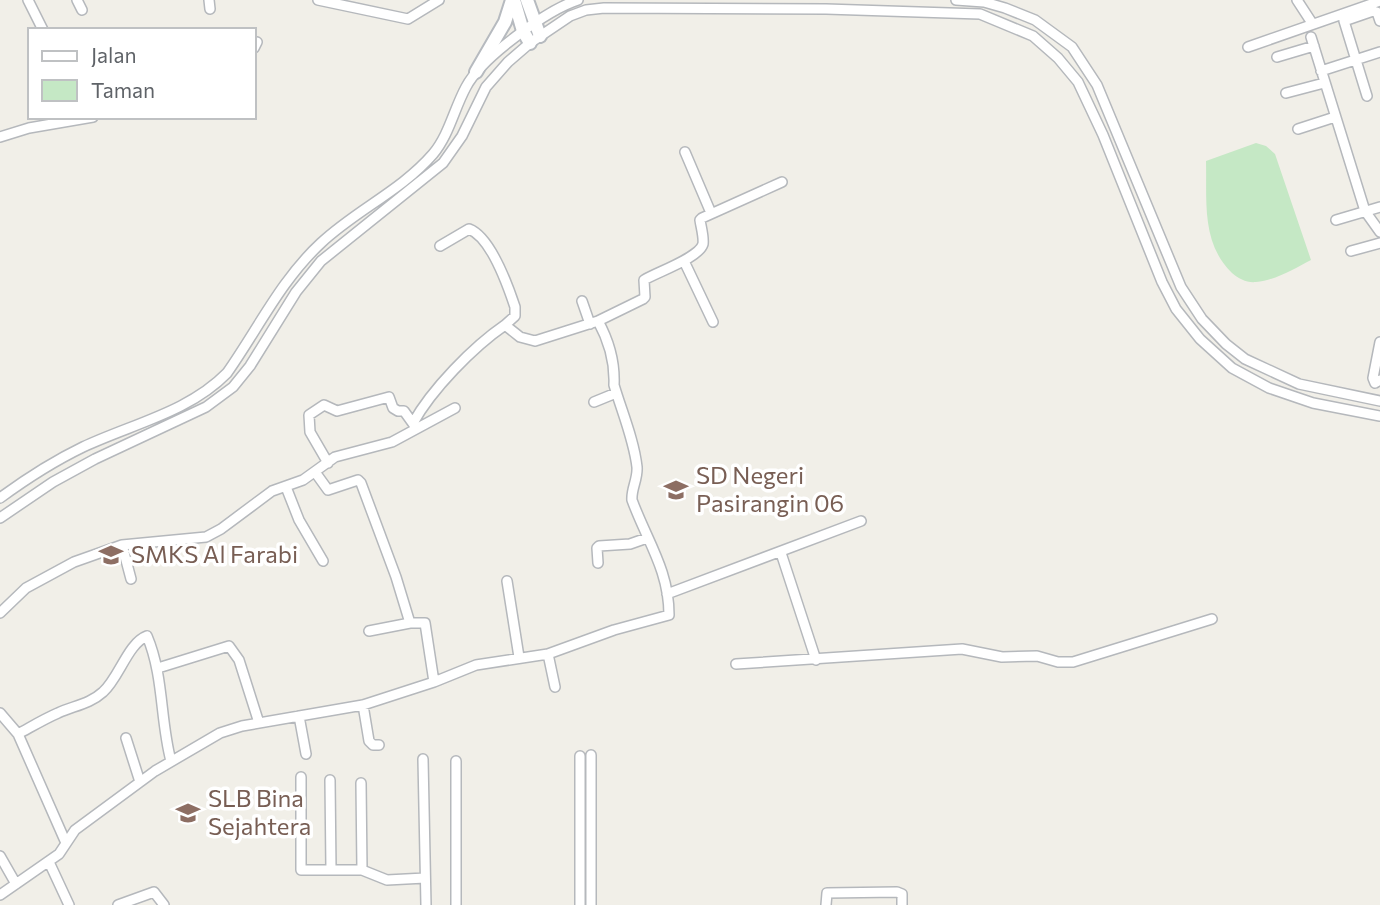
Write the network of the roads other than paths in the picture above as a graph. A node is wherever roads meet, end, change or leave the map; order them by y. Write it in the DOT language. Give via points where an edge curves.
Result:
graph roads {
  1 [pos="28,0"];
  2 [pos="77,0"];
  3 [pos="318,0"];
  4 [pos="439,0"];
  5 [pos="513,0"];
  6 [pos="527,0"];
  7 [pos="578,0"];
  8 [pos="956,0"];
  9 [pos="1297,0"];
  10 [pos="1380,1"];
  11 [pos="779,5"];
  12 [pos="82,10"];
  13 [pos="1380,22"];
  14 [pos="534,23"];
  15 [pos="1312,23"];
  16 [pos="42,28"];
  17 [pos="523,31"];
  18 [pos="535,39"];
  19 [pos="1248,47"];
  20 [pos="1380,52"];
  21 [pos="1277,57"];
  22 [pos="1356,61"];
  23 [pos="1321,71"];
  24 [pos="476,72"];
  25 [pos="1324,83"];
  26 [pos="1286,93"];
  27 [pos="1367,96"];
  28 [pos="1335,117"];
  29 [pos="79,119"];
  30 [pos="1298,129"];
  31 [pos="0,137"];
  32 [pos="685,152"];
  33 [pos="782,182"];
  34 [pos="1380,207"];
  35 [pos="1365,211"];
  36 [pos="711,213"];
  37 [pos="1336,220"];
  38 [pos="1380,232"];
  39 [pos="1380,243"];
  40 [pos="440,246"];
  41 [pos="1351,251"];
  42 [pos="684,261"];
  43 [pos="582,301"];
  44 [pos="594,322"];
  45 [pos="713,322"];
  46 [pos="505,325"];
  47 [pos="1380,342"];
  48 [pos="1378,382"];
  49 [pos="1299,384"];
  50 [pos="616,393"];
  51 [pos="1294,397"];
  52 [pos="1376,400"];
  53 [pos="594,402"];
  54 [pos="455,408"];
  55 [pos="1380,416"];
  56 [pos="414,426"];
  57 [pos="328,463"];
  58 [pos="315,472"];
  59 [pos="286,487"];
  60 [pos="0,498"];
  61 [pos="0,518"];
  62 [pos="861,521"];
  63 [pos="647,538"];
  64 [pos="122,545"];
  65 [pos="781,553"];
  66 [pos="323,561"];
  67 [pos="598,563"];
  68 [pos="131,579"];
  69 [pos="507,581"];
  70 [pos="667,594"];
  71 [pos="0,613"];
  72 [pos="1212,619"];
  73 [pos="410,622"];
  74 [pos="369,631"];
  75 [pos="548,654"];
  76 [pos="519,657"];
  77 [pos="816,660"];
  78 [pos="736,664"];
  79 [pos="158,668"];
  80 [pos="434,682"];
  81 [pos="555,687"];
  82 [pos="363,705"];
  83 [pos="0,713"];
  84 [pos="299,716"];
  85 [pos="259,723"];
  86 [pos="18,734"];
  87 [pos="126,738"];
  88 [pos="379,745"];
  89 [pos="306,754"];
  90 [pos="591,755"];
  91 [pos="580,756"];
  92 [pos="423,759"];
  93 [pos="171,761"];
  94 [pos="456,761"];
  95 [pos="301,777"];
  96 [pos="330,780"];
  97 [pos="140,782"];
  98 [pos="361,783"];
  99 [pos="66,842"];
  100 [pos="0,856"];
  101 [pos="49,862"];
  102 [pos="331,870"];
  103 [pos="362,870"];
  104 [pos="425,878"];
  105 [pos="16,884"];
  106 [pos="0,895"];
  107 [pos="69,905"];
  108 [pos="118,905"];
  109 [pos="164,905"];
  110 [pos="426,905"];
  111 [pos="456,905"];
  112 [pos="580,905"];
  113 [pos="591,905"];
  114 [pos="826,905"];
  115 [pos="902,905"];
  1 -- 16 [label="street"];
  2 -- 12 [label="street"];
  3 -- 4 [label="street" via="408,19"];
  5 -- 17 [label="street"];
  5 -- 24 [label="street"];
  6 -- 14 [label="street"];
  7 -- 14 [label="street"];
  8 -- 49 [label="street" via="984,2 1035,20 1072,47 1097,85 1181,287 1202,319 1245,359"];
  9 -- 15 [label="street"];
  10 -- 15 [label="street"];
  11 -- 18 [label="street" via="586,10"];
  11 -- 51 [label="street" via="980,14 1033,36 1078,82 1176,309 1232,368"];
  13 -- 22 [label="street" via="1375,11 1344,21"];
  14 -- 17 [label="street"];
  14 -- 18 [label="street"];
  15 -- 19 [label="street"];
  17 -- 18 [label="street"];
  17 -- 24 [label="street"];
  18 -- 61 [label="street" via="486,87 443,163 321,261 233,387 206,407 53,482"];
  20 -- 22 [label="street"];
  21 -- 23 [label="street" via="1312,42"];
  22 -- 23 [label="street"];
  22 -- 27 [label="street"];
  23 -- 25 [label="street"];
  24 -- 60 [label="street" via="434,153 403,184 334,232 299,265 218,383 195,399 82,448"];
  25 -- 26 [label="street"];
  25 -- 28 [label="street"];
  28 -- 30 [label="street"];
  28 -- 35 [label="street"];
  29 -- 31 [label="street"];
  32 -- 36 [label="street"];
  33 -- 36 [label="street"];
  34 -- 35 [label="street"];
  35 -- 37 [label="street"];
  35 -- 38 [label="street"];
  36 -- 42 [label="street" via="700,219 702,247"];
  39 -- 41 [label="street"];
  40 -- 46 [label="street" via="469,229 486,242 515,307 515,316"];
  42 -- 44 [label="street" via="644,280 643,299"];
  42 -- 45 [label="street"];
  43 -- 44 [label="street"];
  44 -- 46 [label="street" via="535,341 520,337"];
  44 -- 50 [label="street" via="611,355"];
  46 -- 56 [label="street" via="435,389"];
  47 -- 48 [label="street" via="1373,371"];
  48 -- 52 [label="street"];
  49 -- 51 [label="street"];
  49 -- 52 [label="street"];
  50 -- 53 [label="street"];
  50 -- 63 [label="street" via="637,469 631,497"];
  51 -- 55 [label="street"];
  54 -- 56 [label="street" via="427,425"];
  56 -- 57 [label="street" via="392,442 338,456"];
  56 -- 57 [label="street" via="404,411 395,411 389,397 337,411 324,405 309,415 310,432"];
  57 -- 58 [label="street"];
  58 -- 59 [label="street"];
  58 -- 73 [label="street" via="328,490 359,481"];
  59 -- 64 [label="street" via="272,491 206,537"];
  59 -- 66 [label="street"];
  62 -- 65 [label="street"];
  63 -- 67 [label="street" via="597,548"];
  63 -- 70 [label="street" via="661,565"];
  64 -- 68 [label="street"];
  64 -- 71 [label="street" via="74,562 26,588"];
  65 -- 70 [label="street"];
  65 -- 77 [label="street"];
  69 -- 76 [label="street"];
  70 -- 75 [label="street" via="667,617"];
  72 -- 77 [label="street" via="1073,662 962,649"];
  73 -- 74 [label="street"];
  73 -- 80 [label="street" via="426,624"];
  75 -- 76 [label="street"];
  75 -- 81 [label="street"];
  76 -- 80 [label="street" via="477,665"];
  77 -- 78 [label="street"];
  79 -- 85 [label="street" via="229,646 239,660"];
  79 -- 86 [label="street" via="145,637 103,692"];
  79 -- 93 [label="street"];
  80 -- 82 [label="street"];
  82 -- 84 [label="street"];
  82 -- 88 [label="street" via="369,741"];
  83 -- 86 [label="street"];
  84 -- 85 [label="street"];
  84 -- 89 [label="street"];
  85 -- 93 [label="street" via="220,733"];
  86 -- 99 [label="street"];
  87 -- 97 [label="street"];
  90 -- 113 [label="street"];
  91 -- 112 [label="street"];
  92 -- 104 [label="street"];
  93 -- 97 [label="street"];
  94 -- 111 [label="street"];
  95 -- 102 [label="street" via="301,870"];
  96 -- 102 [label="street"];
  97 -- 99 [label="street" via="75,830"];
  98 -- 103 [label="street"];
  99 -- 101 [label="street"];
  100 -- 105 [label="street"];
  101 -- 105 [label="street"];
  101 -- 107 [label="street"];
  102 -- 103 [label="street"];
  103 -- 104 [label="street" via="387,880"];
  104 -- 110 [label="street"];
  105 -- 106 [label="street"];
  108 -- 109 [label="street" via="155,892"];
  114 -- 115 [label="street" via="827,893 847,892 897,892 902,894"];
}
